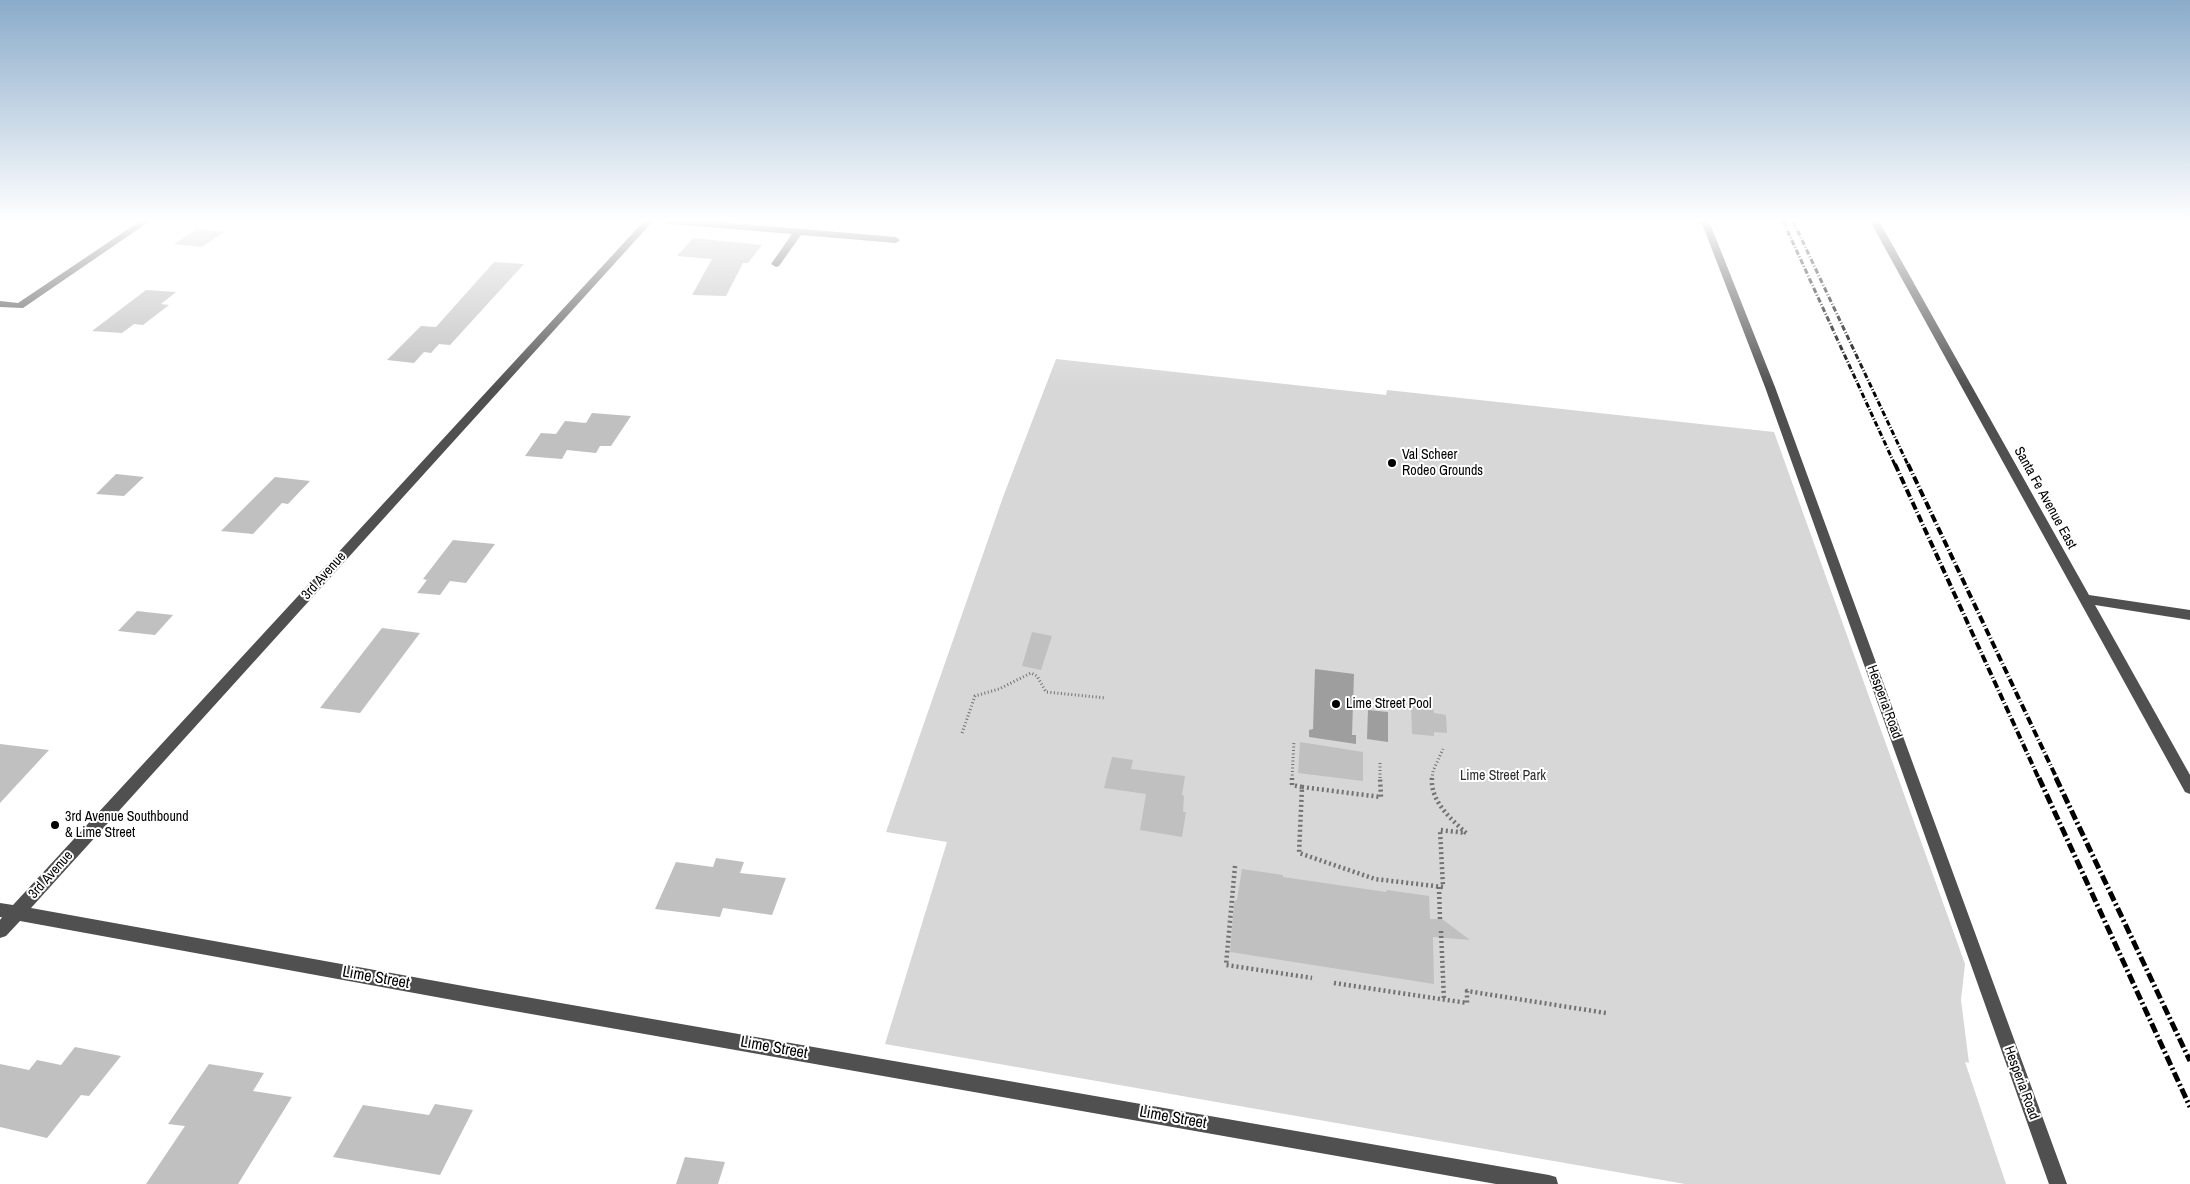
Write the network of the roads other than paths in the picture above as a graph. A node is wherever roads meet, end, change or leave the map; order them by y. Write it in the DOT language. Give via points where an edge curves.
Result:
graph roads {
  1 [pos="64,276"];
  2 [pos="598,276"];
  3 [pos="1727,276"];
  4 [pos="1905,276"];
  5 [pos="0,304"];
  6 [pos="2084,599"];
  7 [pos="2190,615"];
  8 [pos="2190,788"];
  9 [pos="8,911"];
  10 [pos="0,931"];
  11 [pos="1549,1184"];
  12 [pos="2058,1184"];
  1 -- 5 [label="street" via="20,306"];
  2 -- 9 [label="street, 3rd Avenue"];
  3 -- 12 [label="street, Hesperia Road" via="1770,387"];
  4 -- 6 [label="street, Santa Fe Avenue East"];
  6 -- 7 [label="street"];
  6 -- 8 [label="street, Santa Fe Avenue East"];
  9 -- 10 [label="street, 3rd Avenue"];
  9 -- 11 [label="street, Lime Street"];
}
